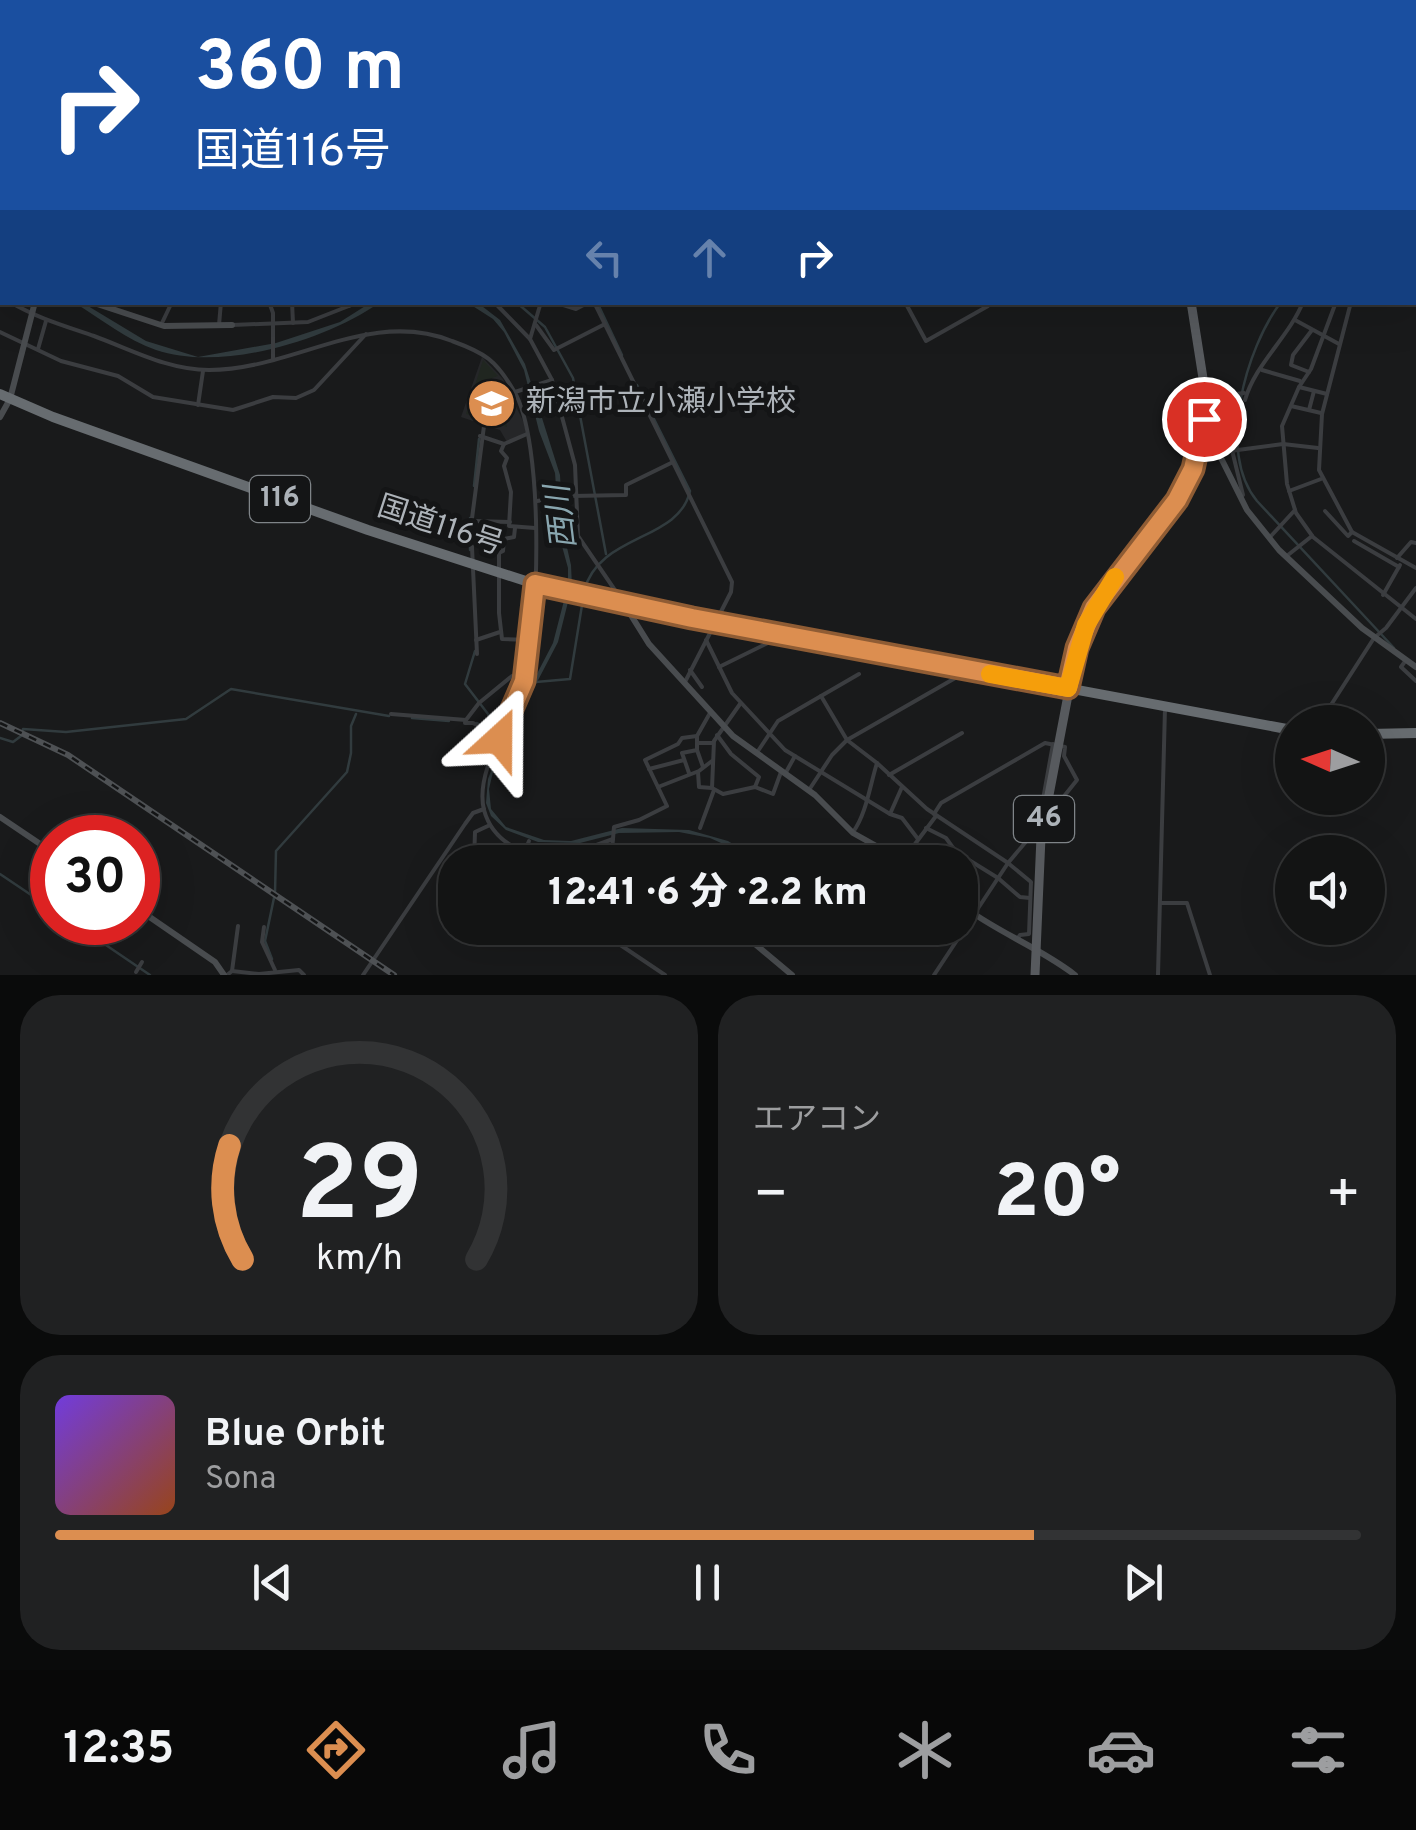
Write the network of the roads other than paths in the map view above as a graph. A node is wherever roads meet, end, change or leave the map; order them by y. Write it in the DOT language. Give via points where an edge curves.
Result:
graph roads {
  1 [pos="15,305"];
  2 [pos="34,305"];
  3 [pos="99,305"];
  4 [pos="171,305"];
  5 [pos="221,305"];
  6 [pos="269,305"];
  7 [pos="292,305"];
  8 [pos="497,305"];
  9 [pos="540,305"];
  10 [pos="594,305"];
  11 [pos="907,305"];
  12 [pos="1191,305"];
  13 [pos="1302,305"];
  14 [pos="1335,305"];
  15 [pos="1350,305"];
  16 [pos="349,306"];
  17 [pos="988,306"];
  18 [pos="30,314"];
  19 [pos="46,320"];
  20 [pos="1294,320"];
  21 [pos="293,322"];
  22 [pos="272,323"];
  23 [pos="605,324"];
  24 [pos="161,325"];
  25 [pos="219,325"];
  26 [pos="232,325"];
  27 [pos="536,325"];
  28 [pos="1312,330"];
  29 [pos="0,332"];
  30 [pos="366,334"];
  31 [pos="1324,337"];
  32 [pos="530,340"];
  33 [pos="23,344"];
  34 [pos="1340,345"];
  35 [pos="37,350"];
  36 [pos="272,360"];
  37 [pos="203,370"];
  38 [pos="1262,370"];
  39 [pos="1309,372"];
  40 [pos="552,380"];
  41 [pos="1300,384"];
  42 [pos="1314,391"];
  43 [pos="515,392"];
  44 [pos="1232,392"];
  45 [pos="1326,394"];
  46 [pos="5,396"];
  47 [pos="1207,401"];
  48 [pos="198,405"];
  49 [pos="1291,406"];
  50 [pos="1309,410"];
  51 [pos="1322,414"];
  52 [pos="0,417"];
  53 [pos="484,426"];
  54 [pos="528,434"];
  55 [pos="480,436"];
  56 [pos="1200,442"];
  57 [pos="504,444"];
  58 [pos="1282,444"];
  59 [pos="1318,448"];
  60 [pos="1217,450"];
  61 [pos="1230,451"];
  62 [pos="1233,460"];
  63 [pos="673,462"];
  64 [pos="1225,464"];
  65 [pos="1321,479"];
  66 [pos="1289,492"];
  67 [pos="574,496"];
  68 [pos="537,501"];
  69 [pos="1247,503"];
  70 [pos="1295,510"];
  71 [pos="1325,511"];
  72 [pos="472,521"];
  73 [pos="510,522"];
  74 [pos="515,528"];
  75 [pos="535,528"];
  76 [pos="1352,532"];
  77 [pos="1312,536"];
  78 [pos="1268,539"];
  79 [pos="1354,541"];
  80 [pos="1416,542"];
  81 [pos="1286,557"];
  82 [pos="1399,559"];
  83 [pos="472,565"];
  84 [pos="1399,568"];
  85 [pos="1416,568"];
  86 [pos="500,573"];
  87 [pos="535,584"];
  88 [pos="1416,588"];
  89 [pos="1383,595"];
  90 [pos="623,603"];
  91 [pos="1400,608"];
  92 [pos="1416,619"];
  93 [pos="715,622"];
  94 [pos="502,632"];
  95 [pos="783,635"];
  96 [pos="1374,638"];
  97 [pos="476,640"];
  98 [pos="531,640"];
  99 [pos="706,640"];
  100 [pos="476,654"];
  101 [pos="1406,660"];
  102 [pos="719,666"];
  103 [pos="1416,667"];
  104 [pos="690,670"];
  105 [pos="968,670"];
  106 [pos="859,674"];
  107 [pos="1416,681"];
  108 [pos="523,683"];
  109 [pos="684,684"];
  110 [pos="702,687"];
  111 [pos="1068,688"];
  112 [pos="822,696"];
  113 [pos="740,704"];
  114 [pos="1331,705"];
  115 [pos="1166,708"];
  116 [pos="711,712"];
  117 [pos="391,714"];
  118 [pos="466,720"];
  119 [pos="724,725"];
  120 [pos="1275,727"];
  121 [pos="770,731"];
  122 [pos="962,733"];
  123 [pos="1416,733"];
  124 [pos="717,734"];
  125 [pos="1385,734"];
  126 [pos="698,739"];
  127 [pos="846,740"];
  128 [pos="678,744"];
  129 [pos="713,744"];
  130 [pos="1055,745"];
  131 [pos="495,749"];
  132 [pos="697,750"];
  133 [pos="682,753"];
  134 [pos="756,754"];
  135 [pos="796,755"];
  136 [pos="684,760"];
  137 [pos="712,761"];
  138 [pos="877,762"];
  139 [pos="703,766"];
  140 [pos="650,770"];
  141 [pos="822,771"];
  142 [pos="698,772"];
  143 [pos="783,773"];
  144 [pos="690,774"];
  145 [pos="889,775"];
  146 [pos="658,786"];
  147 [pos="755,786"];
  148 [pos="903,787"];
  149 [pos="713,789"];
  150 [pos="809,790"];
  151 [pos="865,797"];
  152 [pos="484,809"];
  153 [pos="846,811"];
  154 [pos="890,814"];
  155 [pos="935,815"];
  156 [pos="0,817"];
  157 [pos="840,819"];
  158 [pos="1044,822"];
  159 [pos="490,824"];
  160 [pos="700,828"];
  161 [pos="926,828"];
  162 [pos="853,833"];
  163 [pos="30,837"];
  164 [pos="613,838"];
  165 [pos="1029,838"];
  166 [pos="918,839"];
  167 [pos="528,841"];
  168 [pos="474,845"];
  169 [pos="510,845"];
  170 [pos="526,845"];
  171 [pos="595,845"];
  172 [pos="612,845"];
  173 [pos="874,845"];
  174 [pos="914,845"];
  175 [pos="1008,863"];
  176 [pos="998,878"];
  177 [pos="1030,898"];
  178 [pos="1160,903"];
  179 [pos="978,909"];
  180 [pos="978,917"];
  181 [pos="160,925"];
  182 [pos="238,926"];
  183 [pos="264,927"];
  184 [pos="1016,941"];
  185 [pos="620,945"];
  186 [pos="761,945"];
  187 [pos="954,945"];
  188 [pos="1036,950"];
  189 [pos="142,962"];
  190 [pos="275,970"];
  191 [pos="136,972"];
  192 [pos="230,974"];
  193 [pos="304,975"];
  194 [pos="363,975"];
  195 [pos="665,975"];
  196 [pos="792,975"];
  197 [pos="934,975"];
  198 [pos="1035,975"];
  199 [pos="1075,975"];
  200 [pos="1158,975"];
  201 [pos="1210,975"];
  1 -- 18 [label="street"];
  2 -- 18 [label="street"];
  3 -- 24 [label="street"];
  4 -- 24 [label="street"];
  5 -- 25 [label="street"];
  6 -- 22 [label="street"];
  7 -- 21 [label="street"];
  8 -- 32 [label="street"];
  9 -- 27 [label="street"];
  10 -- 23 [label="street"];
  11 -- 17 [label="street" via="926,341"];
  12 -- 47 [label="main road, 46"];
  13 -- 20 [label="street"];
  14 -- 31 [label="street"];
  15 -- 34 [label="street"];
  16 -- 21 [label="street" via="321,320"];
  18 -- 19 [label="street"];
  18 -- 33 [label="street"];
  19 -- 35 [label="street"];
  19 -- 37 [label="street" via="172,366"];
  20 -- 28 [label="street"];
  20 -- 38 [label="street"];
  21 -- 22 [label="street"];
  22 -- 26 [label="street"];
  22 -- 36 [label="street"];
  23 -- 27 [label="street" via="554,350"];
  23 -- 63 [label="street"];
  24 -- 25 [label="street"];
  25 -- 26 [label="street"];
  27 -- 32 [label="street"];
  28 -- 31 [label="street"];
  28 -- 39 [label="street" via="1291,365"];
  29 -- 33 [label="street"];
  30 -- 36 [label="street"];
  30 -- 43 [label="street" via="427,331 471,346 492,360"];
  30 -- 48 [label="street" via="322,384 296,398 272,397 239,410"];
  31 -- 34 [label="street"];
  31 -- 39 [label="street"];
  32 -- 40 [label="street"];
  33 -- 35 [label="street"];
  33 -- 46 [label="street"];
  34 -- 45 [label="street"];
  35 -- 48 [label="street" via="118,376 154,397"];
  36 -- 37 [label="street"];
  37 -- 48 [label="street"];
  38 -- 41 [label="street"];
  38 -- 44 [label="street" via="1245,397"];
  39 -- 41 [label="street"];
  40 -- 43 [label="street"];
  40 -- 67 [label="street" via="573,456"];
  41 -- 42 [label="street"];
  41 -- 49 [label="street"];
  42 -- 45 [label="street"];
  42 -- 50 [label="street"];
  43 -- 54 [label="street"];
  44 -- 47 [label="street"];
  44 -- 61 [label="street"];
  45 -- 51 [label="street"];
  46 -- 52 [label="street"];
  46 -- 83 [label="highway, 国道116号 / 116"];
  47 -- 56 [label="main road, 46"];
  47 -- 60 [label="street"];
  49 -- 50 [label="street"];
  49 -- 58 [label="street"];
  50 -- 51 [label="street"];
  51 -- 59 [label="street"];
  53 -- 55 [label="street"];
  54 -- 57 [label="street"];
  54 -- 68 [label="street"];
  55 -- 57 [label="street"];
  55 -- 72 [label="street"];
  56 -- 60 [label="street"];
  56 -- 111 [label="main road, 46" via="1172,509 1094,608"];
  57 -- 73 [label="street"];
  58 -- 59 [label="street"];
  58 -- 61 [label="street"];
  58 -- 66 [label="street"];
  59 -- 65 [label="street"];
  60 -- 64 [label="street"];
  61 -- 62 [label="street"];
  62 -- 64 [label="street"];
  62 -- 69 [label="street"];
  63 -- 67 [label="street" via="626,485 626,495"];
  63 -- 93 [label="street" via="732,582"];
  64 -- 78 [label="street"];
  65 -- 66 [label="street"];
  65 -- 76 [label="street"];
  66 -- 70 [label="street"];
  67 -- 68 [label="street"];
  67 -- 90 [label="street" via="579,540"];
  68 -- 75 [label="street"];
  70 -- 77 [label="street"];
  70 -- 78 [label="street"];
  71 -- 76 [label="street" via="1348,536"];
  72 -- 73 [label="street"];
  72 -- 83 [label="street"];
  73 -- 74 [label="street"];
  74 -- 75 [label="street"];
  74 -- 86 [label="street" via="499,552"];
  75 -- 87 [label="street"];
  76 -- 82 [label="street"];
  77 -- 81 [label="street"];
  77 -- 89 [label="street"];
  78 -- 81 [label="street"];
  79 -- 84 [label="street"];
  80 -- 82 [label="street"];
  81 -- 96 [label="street"];
  82 -- 84 [label="street"];
  82 -- 85 [label="street"];
  83 -- 86 [label="highway, 国道116号 / 116"];
  83 -- 97 [label="street"];
  84 -- 89 [label="street"];
  86 -- 87 [label="highway, 国道116号 / 116"];
  86 -- 94 [label="street"];
  87 -- 90 [label="highway, 国道116号 / 116"];
  87 -- 98 [label="street"];
  88 -- 91 [label="street"];
  89 -- 91 [label="street"];
  90 -- 93 [label="highway, 国道116号 / 116"];
  90 -- 109 [label="street"];
  91 -- 92 [label="street"];
  91 -- 96 [label="street"];
  93 -- 95 [label="highway, 国道116号 / 116"];
  93 -- 99 [label="street"];
  94 -- 97 [label="street"];
  94 -- 98 [label="street" via="505,641"];
  95 -- 102 [label="street"];
  95 -- 105 [label="highway, 国道116号 / 116"];
  96 -- 101 [label="street"];
  96 -- 114 [label="street"];
  97 -- 100 [label="street"];
  98 -- 108 [label="street"];
  99 -- 102 [label="street"];
  99 -- 104 [label="street"];
  101 -- 103 [label="street"];
  101 -- 107 [label="street" via="1401,667"];
  102 -- 113 [label="street"];
  104 -- 109 [label="street"];
  104 -- 110 [label="street"];
  105 -- 111 [label="highway, 国道116号 / 116"];
  105 -- 127 [label="street"];
  106 -- 112 [label="street"];
  108 -- 118 [label="street" via="512,676"];
  108 -- 131 [label="street"];
  109 -- 116 [label="street"];
  111 -- 115 [label="highway, 国道116号 / 116"];
  111 -- 130 [label="main road, 46"];
  112 -- 121 [label="street"];
  112 -- 127 [label="street"];
  113 -- 119 [label="street"];
  113 -- 121 [label="street"];
  115 -- 120 [label="highway, 国道116号 / 116"];
  115 -- 178 [label="street"];
  116 -- 119 [label="street"];
  116 -- 126 [label="street"];
  117 -- 118 [label="street"];
  118 -- 131 [label="street" via="495,734"];
  119 -- 124 [label="street"];
  119 -- 134 [label="street"];
  121 -- 134 [label="street"];
  121 -- 135 [label="street"];
  122 -- 145 [label="street"];
  123 -- 125 [label="highway"];
  124 -- 129 [label="street"];
  124 -- 147 [label="street" via="759,777"];
  126 -- 128 [label="street"];
  126 -- 129 [label="street"];
  126 -- 132 [label="street"];
  127 -- 138 [label="street"];
  127 -- 141 [label="street"];
  128 -- 133 [label="street"];
  128 -- 140 [label="street" via="645,760"];
  129 -- 137 [label="street"];
  130 -- 155 [label="street" via="1046,743 971,786"];
  130 -- 158 [label="main road, 46"];
  130 -- 158 [label="street" via="1065,748 1077,780"];
  130 -- 165 [label="street"];
  131 -- 152 [label="street"];
  132 -- 133 [label="street"];
  132 -- 139 [label="street"];
  133 -- 136 [label="street"];
  134 -- 143 [label="street"];
  135 -- 141 [label="street"];
  135 -- 143 [label="street"];
  136 -- 140 [label="street"];
  136 -- 144 [label="street"];
  137 -- 139 [label="street"];
  137 -- 149 [label="street"];
  138 -- 145 [label="street"];
  138 -- 151 [label="street"];
  139 -- 142 [label="street"];
  140 -- 146 [label="street"];
  141 -- 150 [label="street"];
  141 -- 151 [label="street"];
  142 -- 144 [label="street"];
  142 -- 149 [label="street" via="699,787"];
  143 -- 147 [label="street" via="773,794"];
  143 -- 150 [label="street"];
  144 -- 146 [label="street"];
  145 -- 148 [label="street"];
  146 -- 164 [label="street" via="667,806 614,829"];
  147 -- 149 [label="street" via="723,794"];
  148 -- 154 [label="street"];
  148 -- 155 [label="street"];
  149 -- 160 [label="street"];
  150 -- 157 [label="street"];
  151 -- 154 [label="street"];
  151 -- 162 [label="street" via="864,816"];
  152 -- 159 [label="street"];
  152 -- 194 [label="street" via="473,813"];
  153 -- 157 [label="street"];
  154 -- 166 [label="street" via="902,818"];
  155 -- 161 [label="street"];
  155 -- 175 [label="street"];
  156 -- 163 [label="street"];
  157 -- 162 [label="street"];
  158 -- 165 [label="street" via="1036,822"];
  158 -- 188 [label="main road, 46"];
  159 -- 168 [label="street" via="474,832"];
  159 -- 169 [label="street"];
  161 -- 166 [label="street"];
  161 -- 176 [label="street"];
  162 -- 173 [label="street"];
  164 -- 171 [label="street"];
  164 -- 172 [label="street"];
  165 -- 175 [label="street"];
  166 -- 174 [label="street"];
  167 -- 170 [label="street"];
  175 -- 176 [label="street"];
  175 -- 177 [label="street" via="1031,882"];
  176 -- 177 [label="street"];
  176 -- 179 [label="street"];
  177 -- 184 [label="street" via="1029,934"];
  178 -- 200 [label="street"];
  178 -- 201 [label="street" via="1187,904"];
  180 -- 184 [label="street"];
  181 -- 192 [label="street"];
  182 -- 192 [label="street"];
  183 -- 190 [label="street" via="262,942"];
  184 -- 188 [label="street"];
  185 -- 195 [label="street"];
  186 -- 196 [label="street"];
  187 -- 197 [label="street"];
  188 -- 198 [label="main road, 46"];
  188 -- 199 [label="street"];
  189 -- 191 [label="street"];
  190 -- 192 [label="street"];
  190 -- 193 [label="street"];
}
